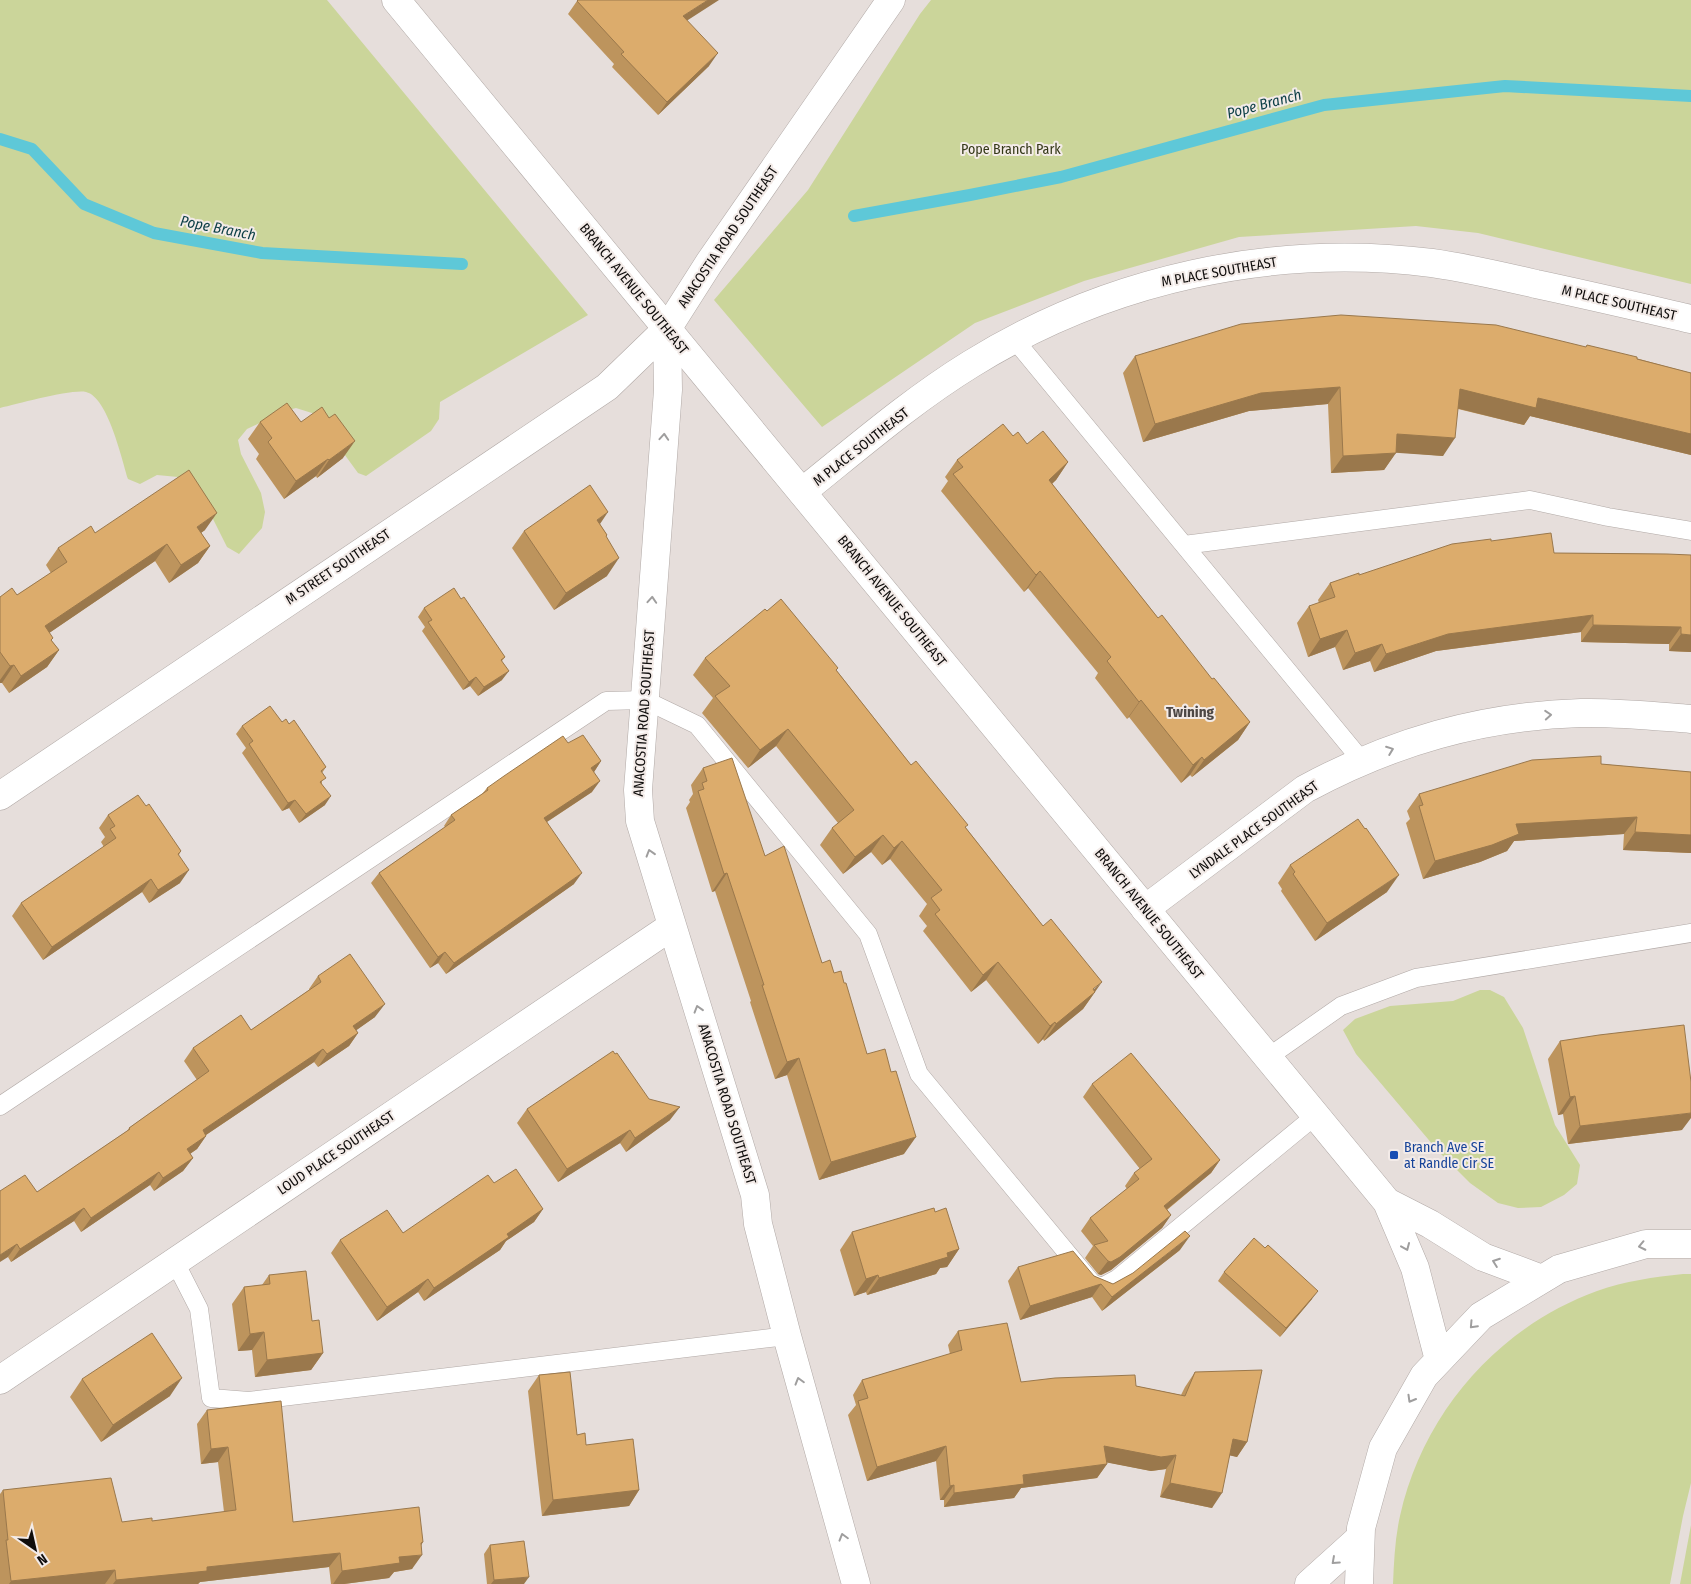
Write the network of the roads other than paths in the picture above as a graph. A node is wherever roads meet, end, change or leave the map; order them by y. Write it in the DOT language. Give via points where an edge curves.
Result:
graph roads {
  1 [pos="396,0"];
  2 [pos="891,0"];
  3 [pos="1691,319"];
  4 [pos="667,329"];
  5 [pos="1014,340"];
  6 [pos="802,492"];
  7 [pos="1691,531"];
  8 [pos="1184,545"];
  9 [pos="645,700"];
  10 [pos="1691,719"];
  11 [pos="1362,760"];
  12 [pos="0,796"];
  13 [pos="1145,910"];
  14 [pos="672,926"];
  15 [pos="1691,932"];
  16 [pos="1267,1058"];
  17 [pos="0,1106"];
  18 [pos="1316,1116"];
  19 [pos="1387,1202"];
  20 [pos="1691,1244"];
  21 [pos="175,1262"];
  22 [pos="1542,1279"];
  23 [pos="787,1336"];
  24 [pos="1439,1360"];
  25 [pos="0,1380"];
  26 [pos="1360,1538"];
  27 [pos="856,1584"];
  28 [pos="1309,1584"];
  29 [pos="1359,1584"];
  1 -- 4 [label="street, BRANCH AVENUE SOUTHEAST"];
  2 -- 4 [label="street, ANACOSTIA ROAD SOUTHEAST" via="720,246"];
  3 -- 5 [label="street, M PLACE SOUTHEAST" via="1466,268 1398,260 1330,258 1262,262 1161,281 1082,308"];
  4 -- 6 [label="street, BRANCH AVENUE SOUTHEAST"];
  9 -- 4 [label="street, ANACOSTIA ROAD SOUTHEAST, one-way" via="668,390"];
  4 -- 12 [label="street, M STREET SOUTHEAST" via="606,387"];
  5 -- 6 [label="street, M PLACE SOUTHEAST" via="942,385"];
  5 -- 8 [label="lane"];
  6 -- 13 [label="street, BRANCH AVENUE SOUTHEAST"];
  7 -- 8 [label="lane" via="1530,500"];
  8 -- 11 [label="lane"];
  14 -- 9 [label="street, ANACOSTIA ROAD SOUTHEAST, one-way" via="640,821 638,790"];
  9 -- 17 [label="lane" via="606,701"];
  9 -- 18 [label="lane" via="697,725 868,934 919,1074 1092,1282 1102,1287 1117,1279"];
  11 -- 10 [label="street, LYNDALE PLACE SOUTHEAST, one-way" via="1454,729 1517,718 1582,713"];
  11 -- 13 [label="street, LYNDALE PLACE SOUTHEAST" via="1305,789"];
  13 -- 16 [label="street, BRANCH AVENUE SOUTHEAST"];
  14 -- 21 [label="street, LOUD PLACE SOUTHEAST"];
  23 -- 14 [label="street, ANACOSTIA ROAD SOUTHEAST, one-way" via="758,1224 755,1195"];
  15 -- 16 [label="lane" via="1416,978 1341,1006"];
  16 -- 18 [label="street, BRANCH AVENUE SOUTHEAST"];
  18 -- 19 [label="street, BRANCH AVENUE SOUTHEAST"];
  22 -- 19 [label="street, BRANCH AVENUE SOUTHEAST, one-way" via="1483,1257"];
  19 -- 24 [label="street, BRANCH AVENUE SOUTHEAST, one-way" via="1415,1268"];
  20 -- 22 [label="street, one-way" via="1646,1244 1559,1269"];
  21 -- 23 [label="lane" via="199,1309 212,1398 249,1401"];
  21 -- 25 [label="street, LOUD PLACE SOUTHEAST"];
  22 -- 24 [label="street, one-way" via="1481,1316"];
  27 -- 23 [label="street, ANACOSTIA ROAD SOUTHEAST, one-way"];
  24 -- 26 [label="street, one-way" via="1424,1376 1382,1448"];
  26 -- 28 [label="street, one-way"];
  26 -- 29 [label="street"];
}
